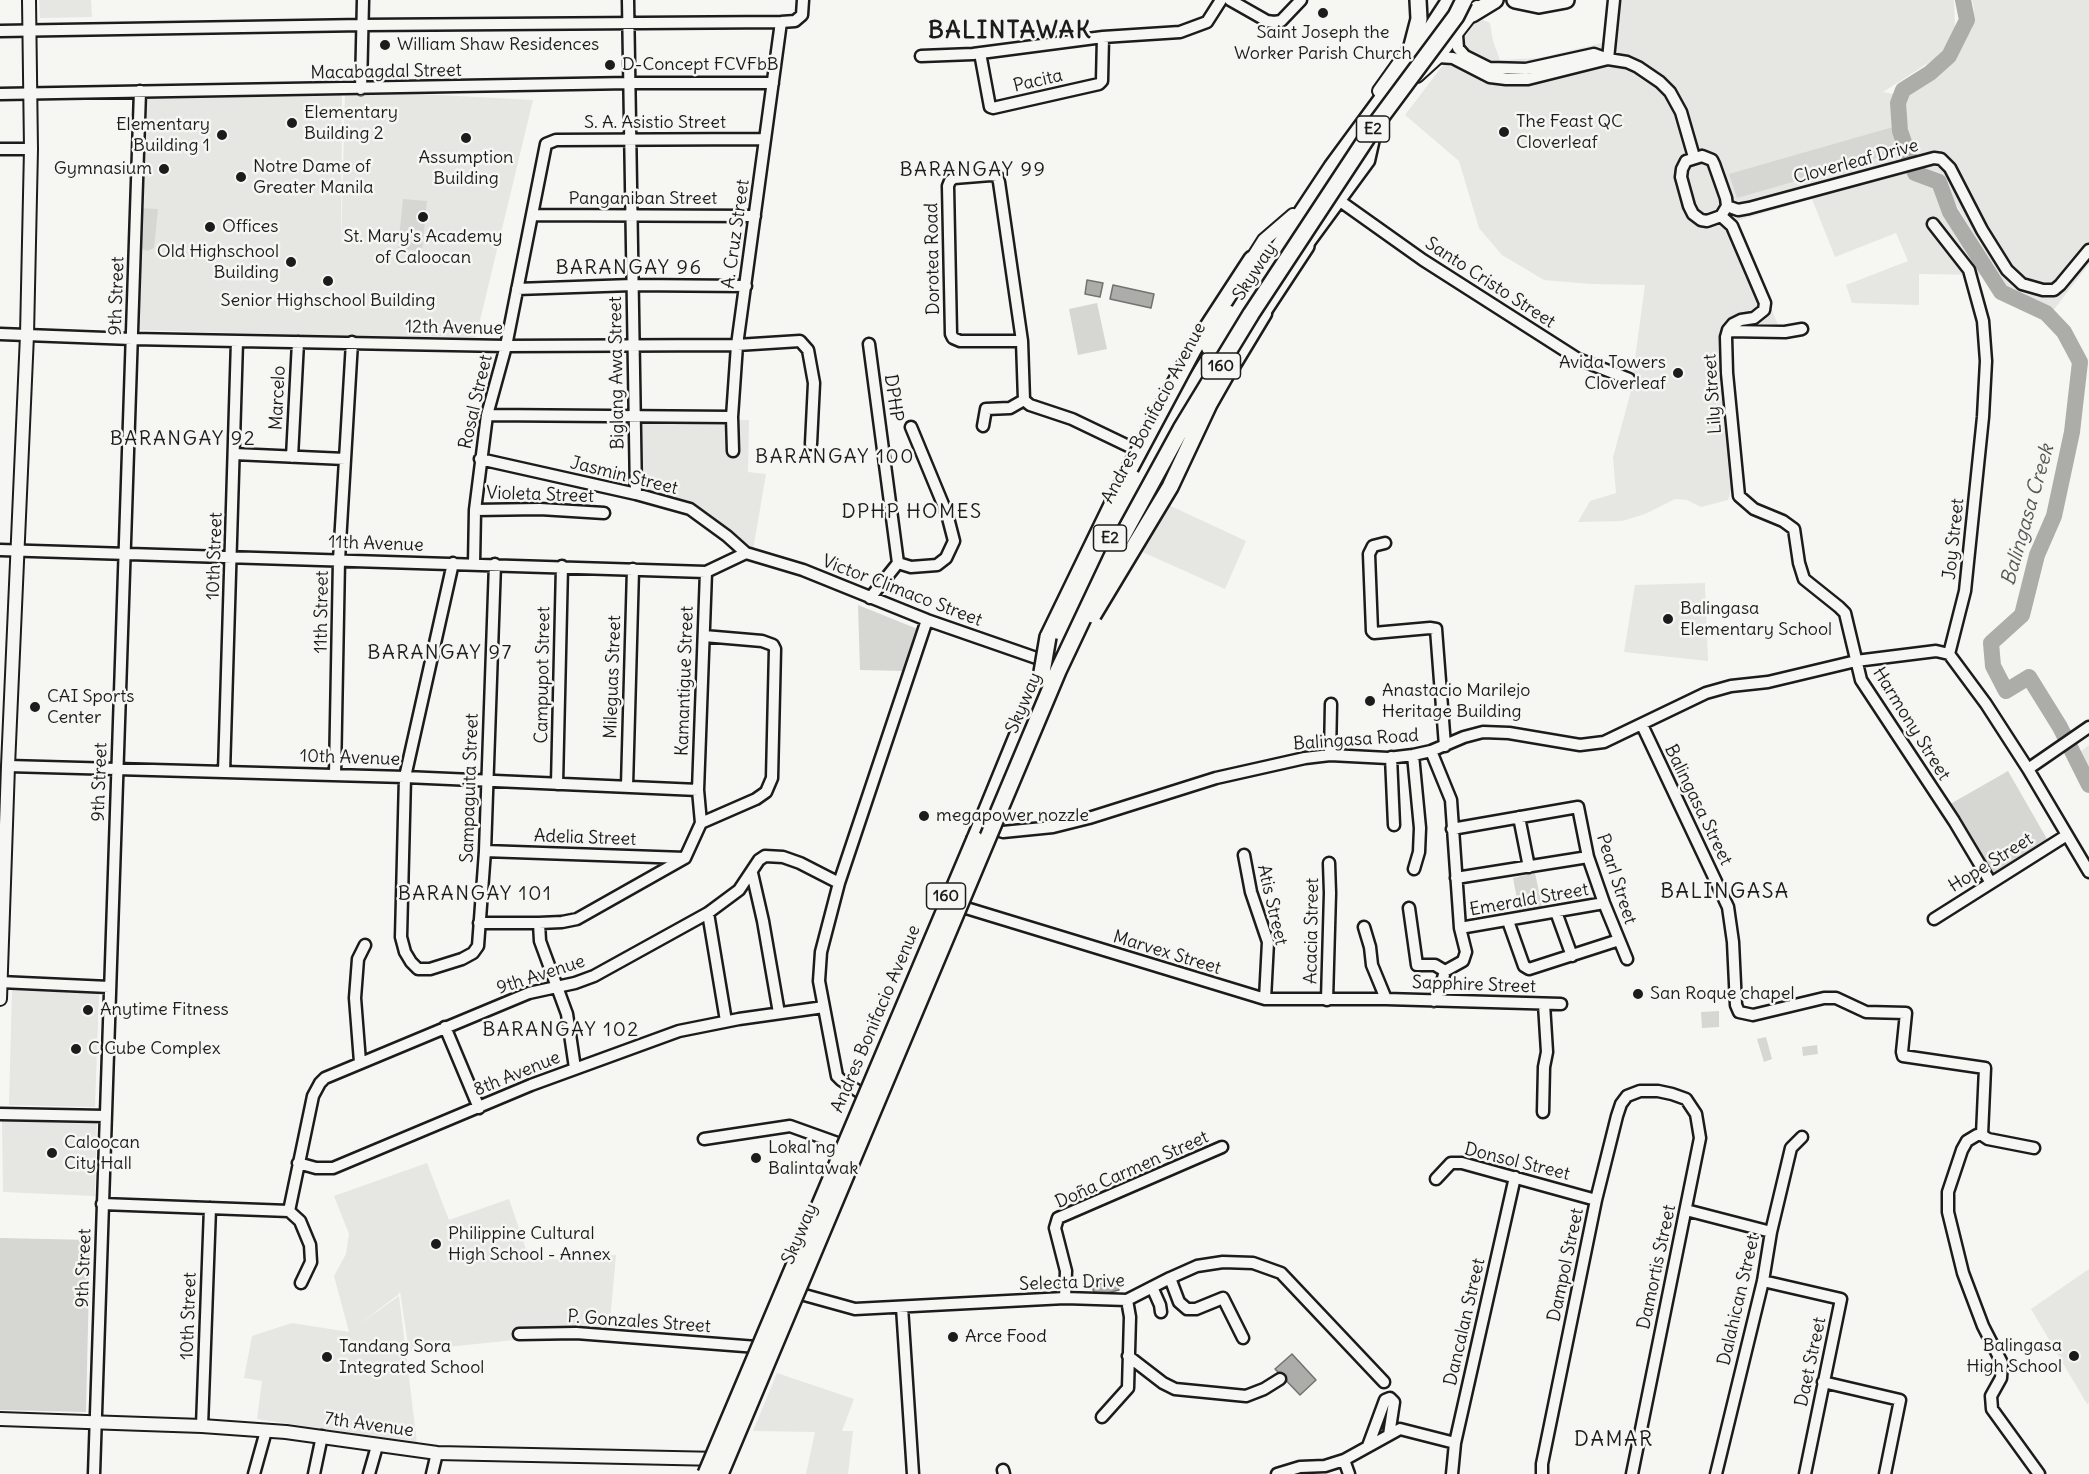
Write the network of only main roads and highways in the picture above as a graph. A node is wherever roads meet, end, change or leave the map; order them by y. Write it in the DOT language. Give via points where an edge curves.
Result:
graph roads {
  1 [pos="29,0"];
  2 [pos="1418,0"];
  3 [pos="1444,0"];
  4 [pos="1450,0"];
  5 [pos="1482,0"];
  6 [pos="1494,0"];
  7 [pos="1515,0"];
  8 [pos="1566,0"];
  9 [pos="1469,7"];
  10 [pos="1412,46"];
  11 [pos="1417,76"];
  12 [pos="1293,215"];
  13 [pos="1306,246"];
  14 [pos="1252,259"];
  15 [pos="1245,289"];
  16 [pos="1058,670"];
  17 [pos="1041,678"];
  18 [pos="4,766"];
  19 [pos="0,982"];
  20 [pos="0,999"];
  21 [pos="0,1419"];
  22 [pos="711,1458"];
  23 [pos="733,1459"];
  24 [pos="706,1474"];
  25 [pos="720,1474"];
  26 [pos="727,1474"];
  1 -- 18 [label="main road" via="27,335"];
  2 -- 10 [label="highway" via="1419,19"];
  3 -- 10 [label="main road, Andres Bonifacio Avenue / 160"];
  4 -- 17 [label="highway, Skyway / E2, bridge" via="1332,167 1195,380 1108,541"];
  5 -- 9 [label="main road, Andres Bonifacio Avenue / 160"];
  6 -- 9 [label="highway"];
  7 -- 8 [label="highway" via="1539,5"];
  9 -- 11 [label="main road, Andres Bonifacio Avenue / 160"];
  9 -- 11 [label="main road, Andres Bonifacio Avenue / 160" via="1457,35"];
  9 -- 16 [label="highway, Skyway / E2, bridge" via="1456,16 1378,121 1206,387 1117,546"];
  10 -- 12 [label="main road, Andres Bonifacio Avenue / 160"];
  11 -- 23 [label="main road, Andres Bonifacio Avenue / 160" via="1297,241 1163,464 1086,614"];
  12 -- 14 [label="main road" via="1264,240"];
  12 -- 15 [label="main road, Andres Bonifacio Avenue / 160"];
  13 -- 16 [label="highway, bridge" via="1258,319 1209,404 1170,487"];
  14 -- 15 [label="main road"];
  14 -- 17 [label="highway, bridge" via="1194,348 1130,468 1048,637"];
  15 -- 22 [label="main road, Andres Bonifacio Avenue / 160" via="1149,456 1045,661"];
  16 -- 25 [label="highway, Skyway / E2, bridge"];
  17 -- 24 [label="highway, Skyway / E2, bridge"];
  18 -- 19 [label="main road"];
  19 -- 20 [label="main road"];
  21 -- 22 [label="main road, 7th Avenue" via="266,1431 437,1454"];
  22 -- 23 [label="main road, 7th Avenue"];
  22 -- 24 [label="main road, Andres Bonifacio Avenue / 160"];
  23 -- 26 [label="main road, Andres Bonifacio Avenue / 160"];
}
